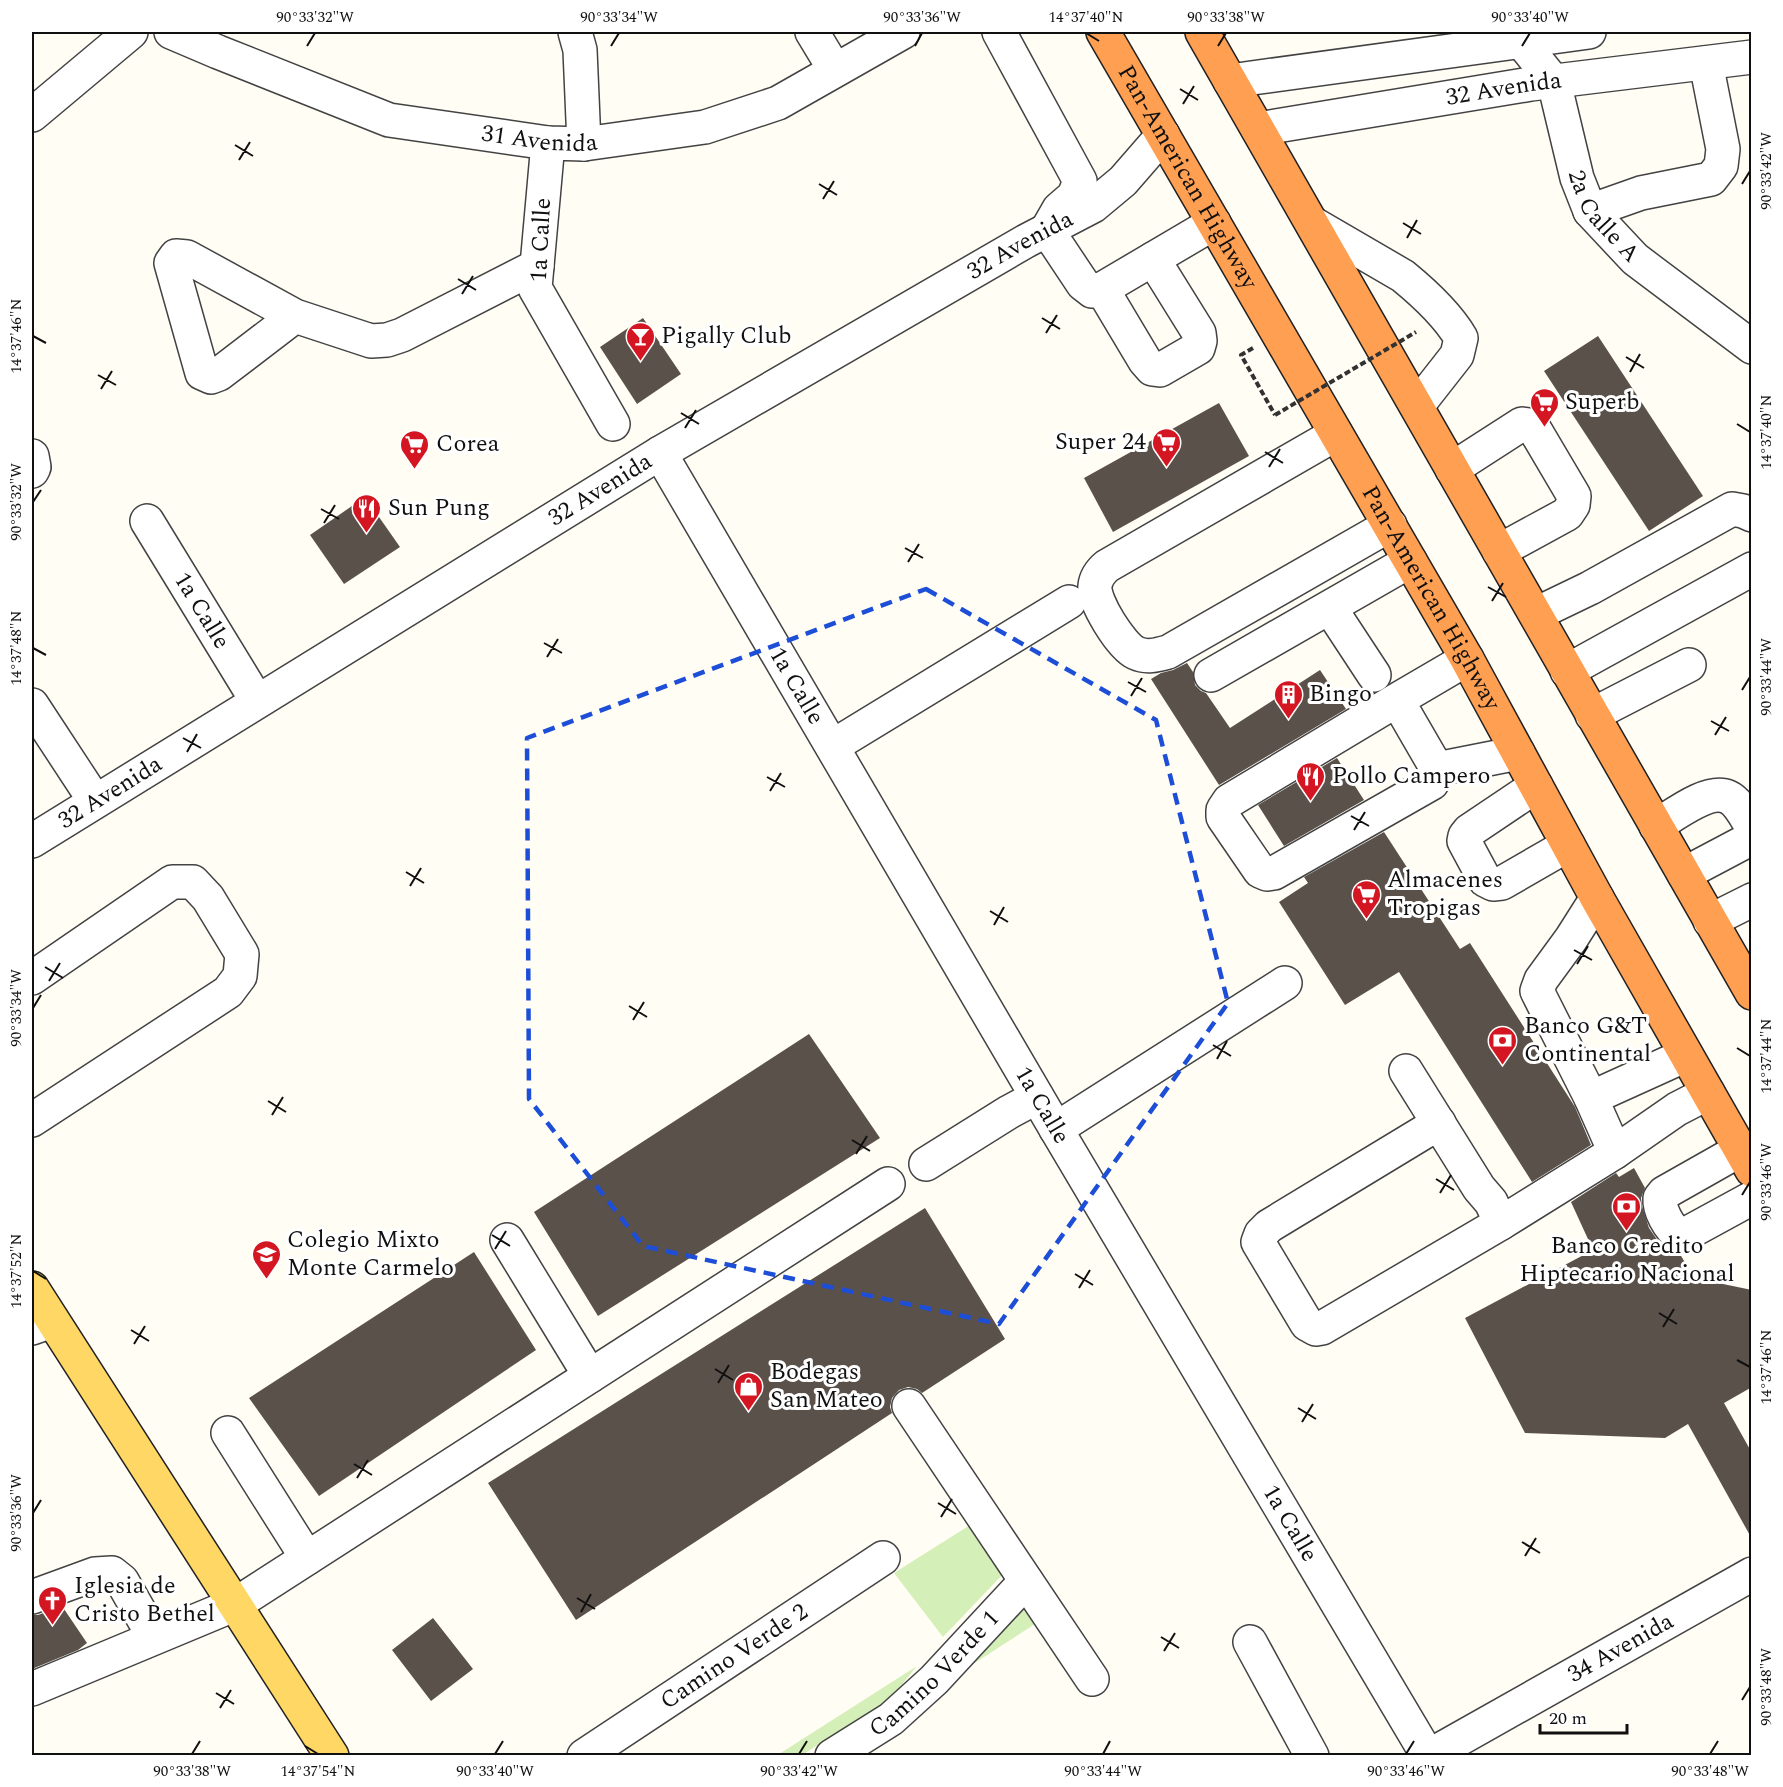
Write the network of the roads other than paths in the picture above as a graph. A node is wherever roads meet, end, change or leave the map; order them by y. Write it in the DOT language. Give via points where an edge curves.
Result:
graph roads {
  1 [pos="131,32"];
  2 [pos="171,32"];
  3 [pos="575,32"];
  4 [pos="812,32"];
  5 [pos="903,32"];
  6 [pos="999,32"];
  7 [pos="1103,32"];
  8 [pos="1589,32"];
  9 [pos="1207,34"];
  10 [pos="1515,36"];
  11 [pos="1752,57"];
  12 [pos="1706,63"];
  13 [pos="834,70"];
  14 [pos="1230,81"];
  15 [pos="1554,82"];
  16 [pos="32,115"];
  17 [pos="1258,129"];
  18 [pos="1163,135"];
  19 [pos="548,143"];
  20 [pos="584,144"];
  21 [pos="1590,211"];
  22 [pos="1214,223"];
  23 [pos="1312,224"];
  24 [pos="1047,230"];
  25 [pos="1153,258"];
  26 [pos="537,266"];
  27 [pos="1102,289"];
  28 [pos="295,316"];
  29 [pos="1752,347"];
  30 [pos="1417,406"];
  31 [pos="613,424"];
  32 [pos="1336,434"];
  33 [pos="660,453"];
  34 [pos="1452,469"];
  35 [pos="1752,515"];
  36 [pos="147,521"];
  37 [pos="1389,525"];
  38 [pos="1499,551"];
  39 [pos="1410,561"];
  40 [pos="1752,569"];
  41 [pos="1069,602"];
  42 [pos="1330,608"];
  43 [pos="1536,614"];
  44 [pos="1467,659"];
  45 [pos="1689,665"];
  46 [pos="1567,671"];
  47 [pos="1211,675"];
  48 [pos="1374,675"];
  49 [pos="1397,700"];
  50 [pos="258,701"];
  51 [pos="32,705"];
  52 [pos="1592,715"];
  53 [pos="833,746"];
  54 [pos="1518,753"];
  55 [pos="1437,769"];
  56 [pos="1536,786"];
  57 [pos="95,801"];
  58 [pos="1656,826"];
  59 [pos="1752,827"];
  60 [pos="1752,838"];
  61 [pos="32,841"];
  62 [pos="1568,845"];
  63 [pos="1684,874"];
  64 [pos="1597,898"];
  65 [pos="1752,900"];
  66 [pos="1710,921"];
  67 [pos="32,978"];
  68 [pos="1285,983"];
  69 [pos="1752,993"];
  70 [pos="1686,1055"];
  71 [pos="1406,1071"];
  72 [pos="1707,1093"];
  73 [pos="1037,1097"];
  74 [pos="1591,1098"];
  75 [pos="35,1111"];
  76 [pos="1439,1124"];
  77 [pos="1056,1129"];
  78 [pos="1616,1152"];
  79 [pos="1748,1154"];
  80 [pos="926,1164"];
  81 [pos="888,1184"];
  82 [pos="1752,1198"];
  83 [pos="1501,1224"];
  84 [pos="507,1240"];
  85 [pos="32,1288"];
  86 [pos="42,1325"];
  87 [pos="590,1376"];
  88 [pos="909,1406"];
  89 [pos="228,1433"];
  90 [pos="307,1558"];
  91 [pos="883,1558"];
  92 [pos="1752,1574"];
  93 [pos="1026,1581"];
  94 [pos="32,1597"];
  95 [pos="236,1604"];
  96 [pos="154,1637"];
  97 [pos="1250,1642"];
  98 [pos="1092,1679"];
  99 [pos="32,1689"];
  100 [pos="332,1755"];
  101 [pos="584,1755"];
  102 [pos="832,1755"];
  103 [pos="1312,1755"];
  104 [pos="1429,1755"];
  1 -- 16 [label="street"];
  2 -- 19 [label="street, 31 Avenida" via="389,120"];
  3 -- 20 [label="street" via="580,50"];
  4 -- 13 [label="street"];
  5 -- 13 [label="street, 31 Avenida"];
  6 -- 24 [label="street" via="1080,181 1074,196 1059,209"];
  7 -- 18 [label="highway, Pan-American Highway"];
  8 -- 10 [label="street, 32 Avenida"];
  9 -- 14 [label="highway"];
  10 -- 14 [label="street, 32 Avenida"];
  10 -- 15 [label="street, 2a Calle A"];
  11 -- 12 [label="street, 32 Avenida"];
  12 -- 15 [label="street, 32 Avenida"];
  12 -- 21 [label="street" via="1723,149 1721,166 1711,179 1641,193"];
  13 -- 20 [label="street, 31 Avenida" via="778,103 705,127"];
  14 -- 17 [label="highway"];
  15 -- 17 [label="street, 32 Avenida"];
  15 -- 21 [label="street, 2a Calle A" via="1577,178"];
  17 -- 23 [label="highway"];
  18 -- 22 [label="highway, Pan-American Highway"];
  18 -- 24 [label="street, 32 Avenida" via="1124,181 1093,206"];
  19 -- 20 [label="street, 31 Avenida"];
  19 -- 26 [label="street, 1a Calle"];
  21 -- 29 [label="street, 2a Calle A" via="1635,259"];
  22 -- 25 [label="street"];
  22 -- 32 [label="highway, Pan-American Highway"];
  23 -- 30 [label="highway"];
  23 -- 30 [label="street" via="1403,276 1452,322 1461,338 1457,355"];
  24 -- 27 [label="street" via="1083,284 1092,291"];
  24 -- 33 [label="street, 32 Avenida"];
  25 -- 27 [label="street"];
  25 -- 27 [label="street" via="1199,333 1197,348 1160,370 1152,369"];
  26 -- 28 [label="street" via="387,340 371,341"];
  26 -- 31 [label="street, 1a Calle" via="535,288"];
  30 -- 34 [label="highway"];
  32 -- 37 [label="highway, Pan-American Highway"];
  32 -- 37 [label="street" via="1107,566 1099,573 1095,587 1098,602 1122,642 1135,653 1151,656 1168,652"];
  33 -- 50 [label="street, 32 Avenida"];
  33 -- 53 [label="street, 1a Calle"];
  34 -- 38 [label="highway"];
  34 -- 38 [label="street" via="1522,424 1530,425 1574,496 1567,514"];
  35 -- 43 [label="street" via="1732,509"];
  36 -- 50 [label="street, 1a Calle"];
  37 -- 39 [label="highway, Pan-American Highway"];
  38 -- 43 [label="highway"];
  39 -- 42 [label="street"];
  39 -- 44 [label="highway, Pan-American Highway"];
  40 -- 46 [label="street"];
  41 -- 53 [label="street"];
  42 -- 47 [label="street"];
  42 -- 48 [label="street"];
  43 -- 46 [label="highway"];
  44 -- 49 [label="street"];
  44 -- 54 [label="highway, Pan-American Highway"];
  45 -- 52 [label="street"];
  46 -- 52 [label="highway"];
  49 -- 55 [label="street"];
  49 -- 55 [label="street" via="1229,801 1223,817 1260,871 1274,873 1432,783"];
  50 -- 57 [label="street, 32 Avenida"];
  51 -- 57 [label="street"];
  52 -- 58 [label="highway"];
  53 -- 73 [label="street, 1a Calle"];
  54 -- 55 [label="street"];
  54 -- 56 [label="highway, Pan-American Highway"];
  56 -- 62 [label="highway, Pan-American Highway"];
  56 -- 62 [label="street" via="1465,836 1485,880 1502,883"];
  57 -- 61 [label="street, 32 Avenida"];
  58 -- 59 [label="street" via="1715,795 1730,798"];
  58 -- 63 [label="highway"];
  60 -- 63 [label="street"];
  62 -- 64 [label="highway, Pan-American Highway"];
  63 -- 66 [label="highway"];
  64 -- 70 [label="highway, Pan-American Highway"];
  64 -- 74 [label="street" via="1537,991"];
  65 -- 66 [label="street"];
  66 -- 69 [label="highway"];
  67 -- 75 [label="street" via="172,882 193,882 208,898 242,954 240,976 228,992"];
  68 -- 77 [label="street"];
  70 -- 72 [label="highway, Pan-American Highway"];
  70 -- 74 [label="street"];
  71 -- 76 [label="street"];
  72 -- 78 [label="street"];
  72 -- 79 [label="highway, Pan-American Highway"];
  73 -- 77 [label="street, 1a Calle"];
  73 -- 80 [label="street"];
  74 -- 78 [label="street"];
  76 -- 83 [label="street" via="1491,1202"];
  76 -- 83 [label="street" via="1261,1234 1258,1242 1307,1324 1322,1328"];
  77 -- 104 [label="street, 1a Calle"];
  78 -- 83 [label="street"];
  79 -- 82 [label="street" via="1664,1193 1659,1204 1672,1230 1679,1235"];
  81 -- 87 [label="street"];
  84 -- 87 [label="street"];
  85 -- 86 [label="main road"];
  86 -- 95 [label="main road"];
  87 -- 90 [label="street"];
  88 -- 93 [label="street"];
  89 -- 90 [label="street"];
  90 -- 95 [label="street"];
  91 -- 101 [label="street, Camino Verde 2"];
  92 -- 104 [label="street, 34 Avenida"];
  93 -- 98 [label="street"];
  93 -- 102 [label="street, Camino Verde 1" via="934,1680 891,1719"];
  94 -- 96 [label="street" via="95,1574 112,1573 122,1581"];
  95 -- 96 [label="street"];
  95 -- 100 [label="main road"];
  96 -- 99 [label="street"];
  97 -- 103 [label="street"];
}
